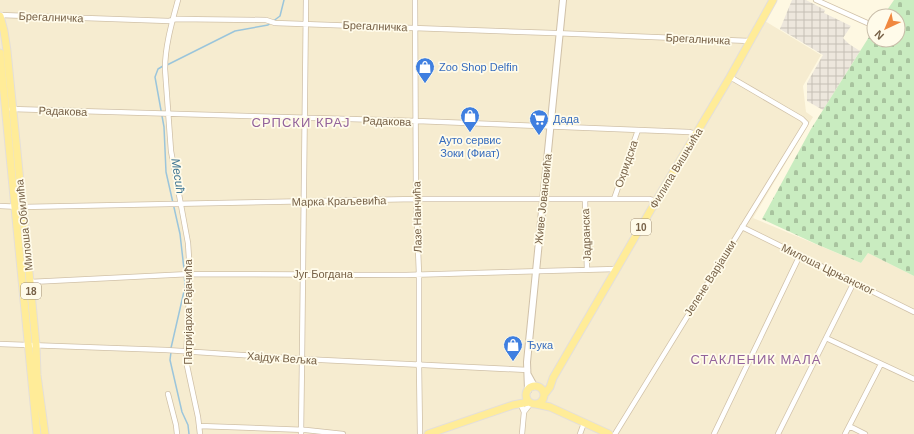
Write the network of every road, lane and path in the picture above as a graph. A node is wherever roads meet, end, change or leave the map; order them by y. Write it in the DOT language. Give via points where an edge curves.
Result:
graph roads {
  1 [pos="178,0"];
  2 [pos="306,0"];
  3 [pos="415,0"];
  4 [pos="563,0"];
  5 [pos="773,0"];
  6 [pos="816,0"];
  7 [pos="0,16"];
  8 [pos="172,20"];
  9 [pos="866,22"];
  10 [pos="306,24"];
  11 [pos="416,28"];
  12 [pos="559,33"];
  13 [pos="750,41"];
  14 [pos="0,53"];
  15 [pos="730,77"];
  16 [pos="13,109"];
  17 [pos="5,110"];
  18 [pos="166,113"];
  19 [pos="305,118"];
  20 [pos="417,122"];
  21 [pos="550,127"];
  22 [pos="638,130"];
  23 [pos="696,134"];
  24 [pos="416,199"];
  25 [pos="544,199"];
  26 [pos="585,199"];
  27 [pos="614,199"];
  28 [pos="656,201"];
  29 [pos="304,202"];
  30 [pos="178,204"];
  31 [pos="0,206"];
  32 [pos="14,207"];
  33 [pos="22,207"];
  34 [pos="742,227"];
  35 [pos="800,255"];
  36 [pos="588,270"];
  37 [pos="616,270"];
  38 [pos="536,272"];
  39 [pos="189,274"];
  40 [pos="303,274"];
  41 [pos="419,274"];
  42 [pos="30,282"];
  43 [pos="854,282"];
  44 [pos="914,312"];
  45 [pos="826,338"];
  46 [pos="0,344"];
  47 [pos="28,345"];
  48 [pos="36,345"];
  49 [pos="186,352"];
  50 [pos="302,359"];
  51 [pos="881,364"];
  52 [pos="419,365"];
  53 [pos="528,372"];
  54 [pos="553,378"];
  55 [pos="914,379"];
  56 [pos="531,389"];
  57 [pos="168,394"];
  58 [pos="544,396"];
  59 [pos="532,403"];
  60 [pos="517,404"];
  61 [pos="550,406"];
  62 [pos="524,412"];
  63 [pos="584,423"];
  64 [pos="200,426"];
  65 [pos="849,426"];
  66 [pos="301,432"];
  67 [pos="37,434"];
  68 [pos="45,434"];
  69 [pos="177,434"];
  70 [pos="200,434"];
  71 [pos="343,434"];
  72 [pos="420,434"];
  73 [pos="428,434"];
  74 [pos="522,434"];
  75 [pos="580,434"];
  76 [pos="609,434"];
  77 [pos="615,434"];
  78 [pos="714,434"];
  79 [pos="778,434"];
  80 [pos="845,434"];
  81 [pos="865,434"];
  1 -- 8 [label="street, Патријарха Рајачића"];
  2 -- 10 [label="street"];
  3 -- 11 [label="street, Лазе Нанчића"];
  4 -- 12 [label="street, Живе Јовановића"];
  5 -- 13 [label="main road, 10"];
  6 -- 9 [label="street"];
  7 -- 8 [label="street, Брегалничка"];
  7 -- 16 [label="main road, Милоша Обилића / 18" via="5,35"];
  8 -- 10 [label="street, Брегалничка" via="266,20 275,23"];
  8 -- 18 [label="street, Патријарха Рајачића" via="165,62"];
  10 -- 11 [label="street, Брегалничка"];
  10 -- 19 [label="street"];
  11 -- 12 [label="street, Брегалничка"];
  11 -- 20 [label="street, Лазе Нанчића"];
  12 -- 13 [label="street, Брегалничка"];
  12 -- 21 [label="street, Живе Јовановића"];
  13 -- 15 [label="main road, Филипа Вишњића / 10"];
  14 -- 17 [label="main road, Милоша Обилића / 18"];
  15 -- 23 [label="main road, Филипа Вишњића / 10"];
  15 -- 34 [label="street, Јелене Варјашки" via="806,122"];
  16 -- 17 [label="street, Радакова"];
  16 -- 18 [label="street, Радакова"];
  16 -- 33 [label="main road, Милоша Обилића / 18"];
  17 -- 32 [label="main road, Милоша Обилића / 18"];
  18 -- 19 [label="street, Радакова"];
  18 -- 30 [label="street, Патријарха Рајачића"];
  19 -- 20 [label="street, Радакова"];
  19 -- 29 [label="street"];
  20 -- 21 [label="street, Радакова"];
  20 -- 24 [label="street, Лазе Нанчића"];
  21 -- 22 [label="street, Радакова"];
  21 -- 25 [label="street, Живе Јовановића"];
  22 -- 23 [label="street, Радакова"];
  22 -- 27 [label="street, Охридска"];
  23 -- 28 [label="main road, Филипа Вишњића / 10"];
  24 -- 25 [label="street, Марка Краљевића"];
  24 -- 29 [label="street, Марка Краљевића"];
  24 -- 41 [label="street, Лазе Нанчића"];
  25 -- 26 [label="street, Марка Краљевића"];
  25 -- 38 [label="street, Живе Јовановића"];
  26 -- 27 [label="street, Марка Краљевића"];
  26 -- 36 [label="street, Јадранска"];
  27 -- 28 [label="street, Марка Краљевића"];
  28 -- 37 [label="main road, Филипа Вишњића / 10"];
  29 -- 30 [label="street, Марка Краљевића"];
  29 -- 40 [label="street"];
  30 -- 33 [label="street, Марка Краљевића"];
  30 -- 39 [label="street, Патријарха Рајачића" via="188,242"];
  31 -- 32 [label="street, Марка Краљевића"];
  32 -- 33 [label="street, Марка Краљевића"];
  32 -- 47 [label="main road, Милоша Обилића / 18"];
  33 -- 42 [label="main road, Милоша Обилића / 18"];
  34 -- 35 [label="street, Милоша Црњанског"];
  34 -- 77 [label="street, Јелене Варјашки"];
  35 -- 43 [label="street, Милоша Црњанског"];
  35 -- 78 [label="street"];
  36 -- 37 [label="street, Југ Богдана"];
  36 -- 38 [label="street, Југ Богдана"];
  37 -- 54 [label="main road, Филипа Вишњића / 10"];
  38 -- 41 [label="street, Југ Богдана"];
  38 -- 53 [label="street, Живе Јовановића"];
  39 -- 40 [label="street, Југ Богдана"];
  39 -- 42 [label="street, Југ Богдана"];
  39 -- 49 [label="street, Патријарха Рајачића"];
  40 -- 41 [label="street, Југ Богдана"];
  40 -- 50 [label="street"];
  41 -- 52 [label="street, Лазе Нанчића"];
  42 -- 48 [label="main road, Милоша Обилића / 18"];
  43 -- 44 [label="street, Милоша Црњанског"];
  43 -- 45 [label="street"];
  45 -- 51 [label="street"];
  45 -- 79 [label="street"];
  46 -- 47 [label="street, Хајдук Вељка"];
  47 -- 48 [label="street, Хајдук Вељка"];
  47 -- 67 [label="main road, Милоша Обилића / 18"];
  48 -- 49 [label="street, Хајдук Вељка"];
  48 -- 68 [label="main road, Милоша Обилића / 18" via="37,375"];
  49 -- 50 [label="street, Хајдук Вељка"];
  49 -- 64 [label="street, Патријарха Рајачића"];
  50 -- 52 [label="street, Хајдук Вељка"];
  50 -- 66 [label="street"];
  51 -- 55 [label="street"];
  51 -- 65 [label="street"];
  52 -- 53 [label="street, Хајдук Вељка"];
  52 -- 72 [label="street, Лазе Нанчића"];
  53 -- 56 [label="street, Живе Јовановића"];
  54 -- 56 [label="main road"];
  54 -- 58 [label="main road, Филипа Вишњића / 10"];
  56 -- 58 [label="main road" via="541,388"];
  56 -- 59 [label="main road" via="527,397"];
  56 -- 60 [label="main road"];
  57 -- 69 [label="street"];
  58 -- 59 [label="main road" via="541,402"];
  58 -- 61 [label="main road"];
  59 -- 60 [label="main road"];
  59 -- 61 [label="main road"];
  59 -- 62 [label="street"];
  60 -- 62 [label="street"];
  60 -- 73 [label="main road"];
  61 -- 63 [label="main road"];
  62 -- 74 [label="street"];
  63 -- 75 [label="street"];
  63 -- 76 [label="main road"];
  64 -- 66 [label="street"];
  64 -- 70 [label="street, Патријарха Рајачића"];
  65 -- 80 [label="street"];
  65 -- 81 [label="street"];
  66 -- 71 [label="street"];
}
